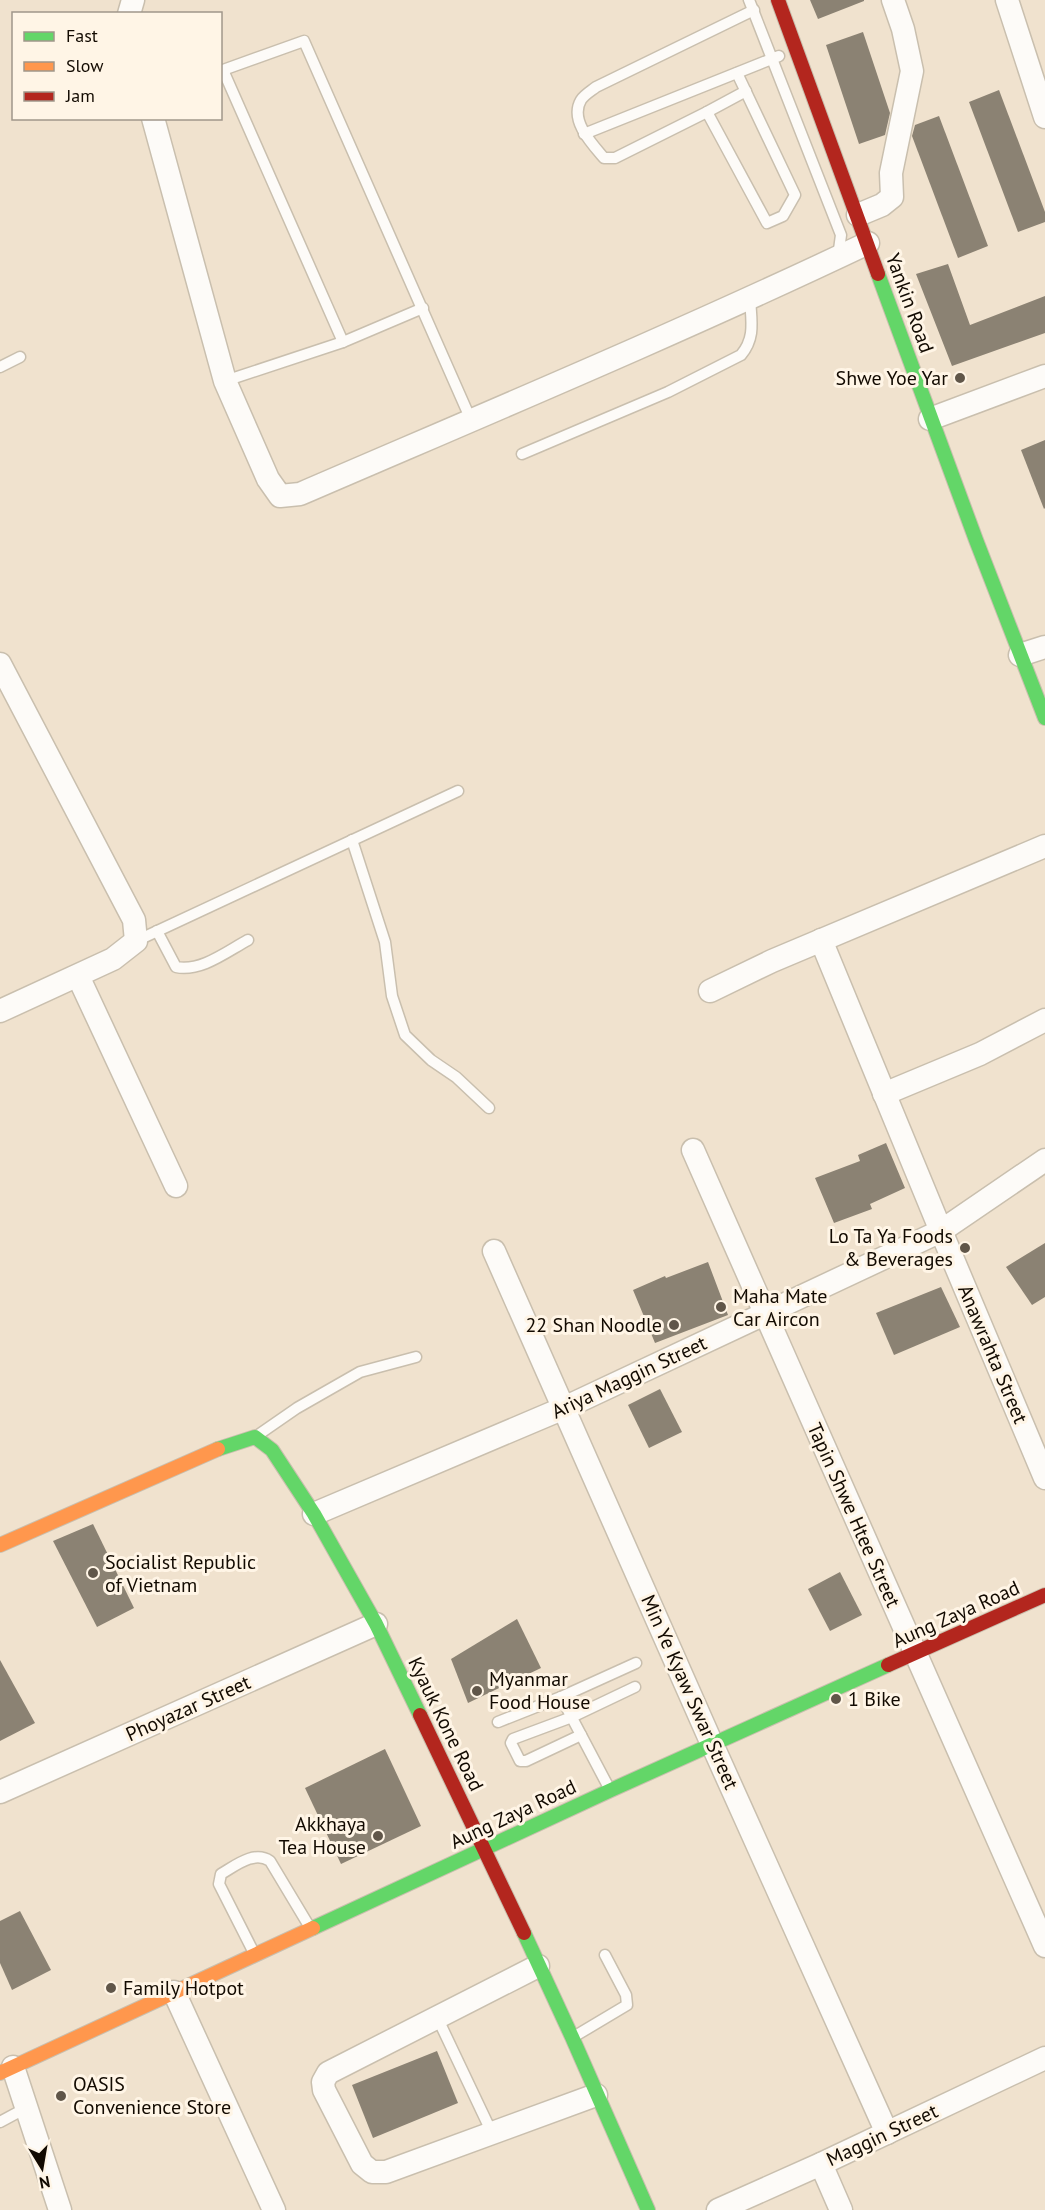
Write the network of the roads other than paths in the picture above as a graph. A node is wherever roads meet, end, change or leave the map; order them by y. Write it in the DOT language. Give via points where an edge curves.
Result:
graph roads {
  1 [pos="778,0"];
  2 [pos="893,0"];
  3 [pos="1007,0"];
  4 [pos="752,5"];
  5 [pos="796,48"];
  6 [pos="773,58"];
  7 [pos="737,74"];
  8 [pos="746,91"];
  9 [pos="707,112"];
  10 [pos="1045,117"];
  11 [pos="154,120"];
  12 [pos="584,134"];
  13 [pos="858,215"];
  14 [pos="868,243"];
  15 [pos="838,257"];
  16 [pos="750,298"];
  17 [pos="423,308"];
  18 [pos="343,342"];
  19 [pos="20,357"];
  20 [pos="0,367"];
  21 [pos="1045,376"];
  22 [pos="225,381"];
  23 [pos="930,419"];
  24 [pos="471,420"];
  25 [pos="522,454"];
  26 [pos="1045,647"];
  27 [pos="1020,655"];
  28 [pos="0,663"];
  29 [pos="1045,718"];
  30 [pos="458,791"];
  31 [pos="352,840"];
  32 [pos="1045,846"];
  33 [pos="157,931"];
  34 [pos="248,940"];
  35 [pos="821,940"];
  36 [pos="136,941"];
  37 [pos="78,976"];
  38 [pos="710,991"];
  39 [pos="0,1011"];
  40 [pos="1045,1020"];
  41 [pos="884,1094"];
  42 [pos="489,1108"];
  43 [pos="693,1150"];
  44 [pos="1045,1160"];
  45 [pos="176,1186"];
  46 [pos="940,1231"];
  47 [pos="494,1251"];
  48 [pos="764,1316"];
  49 [pos="416,1357"];
  50 [pos="564,1408"];
  51 [pos="255,1437"];
  52 [pos="1045,1478"];
  53 [pos="314,1514"];
  54 [pos="0,1545"];
  55 [pos="1045,1595"];
  56 [pos="376,1624"];
  57 [pos="916,1653"];
  58 [pos="636,1663"];
  59 [pos="634,1687"];
  60 [pos="561,1697"];
  61 [pos="572,1717"];
  62 [pos="498,1722"];
  63 [pos="581,1735"];
  64 [pos="712,1744"];
  65 [pos="610,1791"];
  66 [pos="0,1792"];
  67 [pos="484,1848"];
  68 [pos="310,1929"];
  69 [pos="1045,1946"];
  70 [pos="255,1955"];
  71 [pos="605,1955"];
  72 [pos="538,1966"];
  73 [pos="174,1992"];
  74 [pos="437,2017"];
  75 [pos="572,2037"];
  76 [pos="1045,2058"];
  77 [pos="6,2070"];
  78 [pos="596,2095"];
  79 [pos="26,2108"];
  80 [pos="0,2122"];
  81 [pos="492,2133"];
  82 [pos="887,2133"];
  83 [pos="821,2164"];
  84 [pos="60,2210"];
  85 [pos="274,2210"];
  86 [pos="648,2210"];
  87 [pos="718,2210"];
  88 [pos="841,2210"];
  1 -- 5 [label="street, Yankin Road"];
  2 -- 13 [label="street" via="912,71 891,173 892,197"];
  3 -- 10 [label="street"];
  4 -- 6 [label="lane"];
  4 -- 12 [label="lane" via="596,87 581,101 578,116"];
  5 -- 6 [label="lane"];
  5 -- 13 [label="street, Yankin Road"];
  6 -- 7 [label="lane"];
  6 -- 15 [label="lane" via="841,235"];
  7 -- 8 [label="lane"];
  7 -- 12 [label="lane"];
  8 -- 9 [label="lane"];
  8 -- 9 [label="lane" via="795,195 783,216 767,223"];
  9 -- 12 [label="lane" via="615,158 604,158"];
  11 -- 22 [label="street"];
  13 -- 14 [label="street, Yankin Road"];
  14 -- 15 [label="street"];
  14 -- 23 [label="street, Yankin Road"];
  15 -- 16 [label="street"];
  16 -- 24 [label="street"];
  16 -- 25 [label="lane" via="752,332 741,355 668,392"];
  17 -- 18 [label="lane"];
  17 -- 18 [label="lane" via="304,41 223,70"];
  17 -- 24 [label="lane"];
  18 -- 22 [label="lane"];
  19 -- 20 [label="lane"];
  21 -- 23 [label="street"];
  22 -- 24 [label="street" via="268,479 280,496 300,494"];
  23 -- 27 [label="street, Yankin Road"];
  26 -- 27 [label="street"];
  27 -- 29 [label="street, Yankin Road"];
  28 -- 36 [label="street" via="134,920"];
  30 -- 31 [label="lane"];
  31 -- 33 [label="lane"];
  31 -- 42 [label="lane" via="385,942 392,996 405,1035"];
  32 -- 35 [label="street"];
  33 -- 34 [label="lane" via="176,967 185,969 202,965"];
  33 -- 36 [label="lane"];
  35 -- 38 [label="street"];
  35 -- 41 [label="street"];
  36 -- 37 [label="street" via="113,959"];
  37 -- 39 [label="street"];
  37 -- 45 [label="street"];
  40 -- 41 [label="street" via="980,1054"];
  41 -- 46 [label="street"];
  43 -- 48 [label="street, Tapin Shwe Htee Street"];
  44 -- 46 [label="street, Ariya Maggin Street"];
  46 -- 48 [label="street, Ariya Maggin Street"];
  46 -- 52 [label="street, Anawrahta Street"];
  47 -- 50 [label="street, Min Ye Kyaw Swar Street"];
  48 -- 50 [label="street, Ariya Maggin Street"];
  48 -- 57 [label="street, Tapin Shwe Htee Street"];
  49 -- 51 [label="lane" via="360,1372"];
  50 -- 53 [label="street, Ariya Maggin Street"];
  50 -- 64 [label="street, Min Ye Kyaw Swar Street"];
  51 -- 53 [label="street, Kyauk Kone Road" via="272,1450"];
  51 -- 54 [label="street" via="190,1460"];
  53 -- 56 [label="street, Kyauk Kone Road"];
  55 -- 57 [label="street, Aung Zaya Road"];
  56 -- 66 [label="street, Phoyazar Street"];
  56 -- 67 [label="street, Kyauk Kone Road"];
  57 -- 64 [label="street, Aung Zaya Road"];
  57 -- 69 [label="street, Tapin Shwe Htee Street"];
  58 -- 60 [label="lane"];
  59 -- 61 [label="lane"];
  60 -- 61 [label="lane"];
  60 -- 62 [label="lane"];
  61 -- 63 [label="lane"];
  61 -- 63 [label="lane" via="513,1739 517,1756 526,1761"];
  63 -- 65 [label="lane"];
  64 -- 65 [label="street, Aung Zaya Road"];
  64 -- 82 [label="street, Min Ye Kyaw Swar Street"];
  65 -- 67 [label="street, Aung Zaya Road"];
  67 -- 68 [label="street, Aung Zaya Road"];
  67 -- 72 [label="street, Kyauk Kone Road"];
  68 -- 70 [label="street, Aung Zaya Road"];
  68 -- 70 [label="lane" via="270,1861 264,1857 249,1858 221,1874 219,1884"];
  70 -- 73 [label="street, Aung Zaya Road"];
  71 -- 75 [label="lane" via="626,1995 627,2005"];
  72 -- 74 [label="street"];
  72 -- 75 [label="street, Kyauk Kone Road"];
  73 -- 77 [label="street, Aung Zaya Road"];
  73 -- 85 [label="street"];
  74 -- 81 [label="lane"];
  74 -- 81 [label="street" via="328,2073 324,2090 362,2164 372,2172 386,2172"];
  75 -- 78 [label="street, Kyauk Kone Road"];
  76 -- 82 [label="street, Maggin Street"];
  77 -- 79 [label="street"];
  78 -- 81 [label="street"];
  78 -- 86 [label="street, Kyauk Kone Road"];
  79 -- 80 [label="lane"];
  79 -- 84 [label="street"];
  82 -- 83 [label="street, Maggin Street"];
  83 -- 87 [label="street, Maggin Street"];
  83 -- 88 [label="street"];
}
